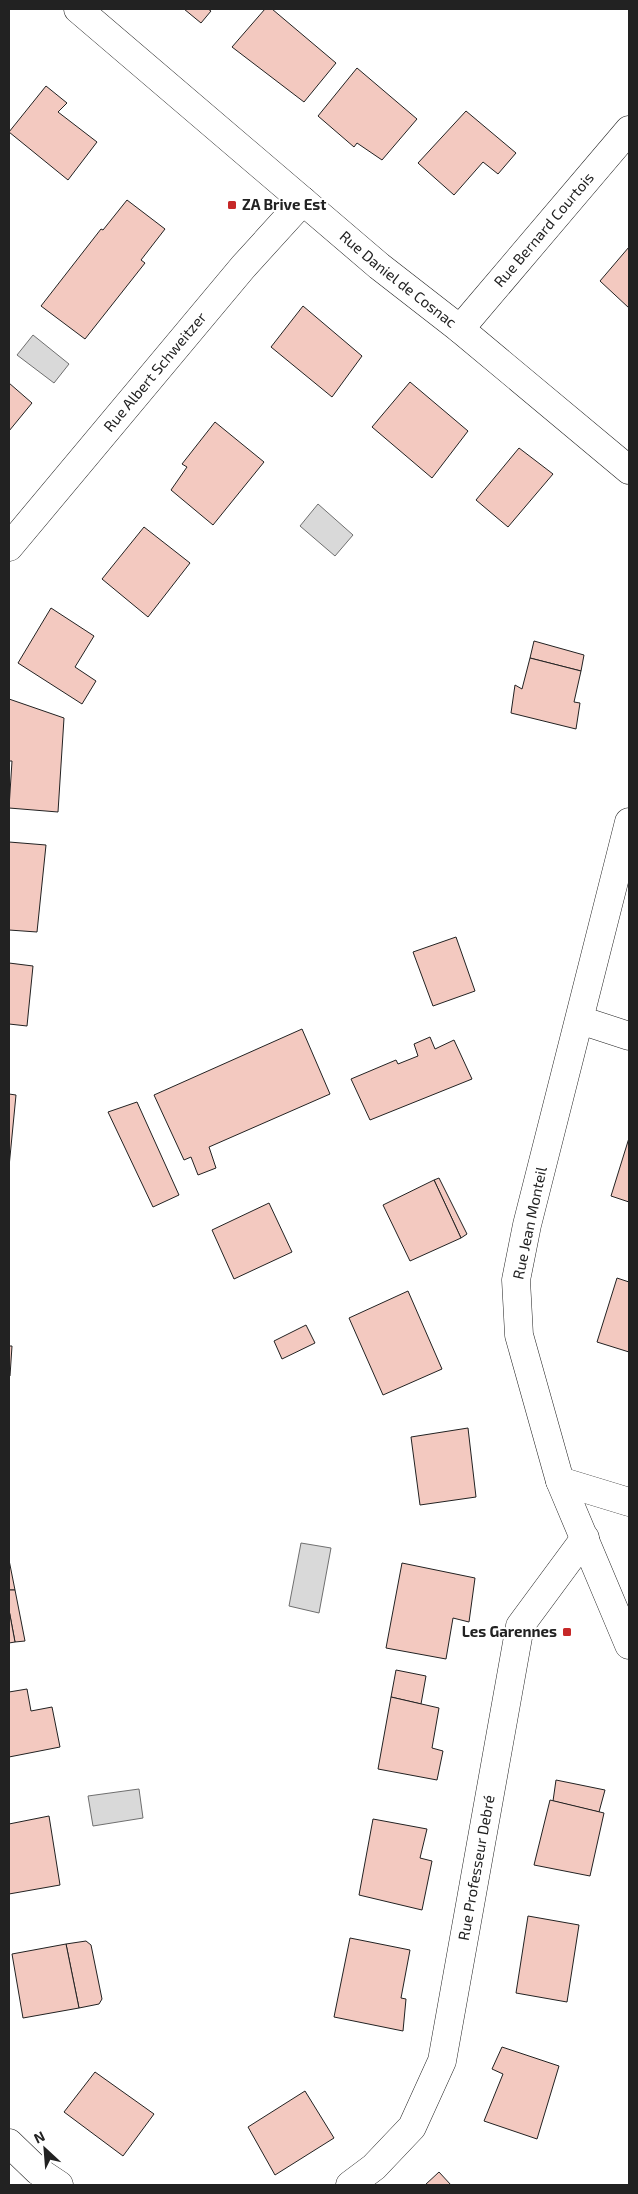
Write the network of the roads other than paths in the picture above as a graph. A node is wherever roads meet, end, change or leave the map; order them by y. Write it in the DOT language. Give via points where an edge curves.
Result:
graph roads {
  1 [pos="78,9"];
  2 [pos="629,130"];
  3 [pos="303,201"];
  4 [pos="460,329"];
  5 [pos="629,471"];
  6 [pos="9,547"];
  7 [pos="629,822"];
  8 [pos="580,1020"];
  9 [pos="629,1036"];
  10 [pos="560,1481"];
  11 [pos="629,1502"];
  12 [pos="585,1538"];
  13 [pos="629,1645"];
  14 [pos="9,2143"];
  15 [pos="59,2185"];
  16 [pos="350,2185"];
  1 -- 3 [label="street, Rue Daniel de Cosnac"];
  2 -- 4 [label="street, Rue Bernard Courtois"];
  3 -- 4 [label="street, Rue Daniel de Cosnac"];
  3 -- 6 [label="street, Rue Albert Schweitzer" via="243,267"];
  4 -- 5 [label="street, Rue Daniel de Cosnac"];
  7 -- 8 [label="street, Rue Jean Monteil"];
  8 -- 9 [label="street"];
  8 -- 10 [label="street, Rue Jean Monteil" via="527,1224 516,1280 519,1335"];
  10 -- 11 [label="street"];
  10 -- 12 [label="street, Rue Jean Monteil"];
  12 -- 13 [label="street, Rue Jean Monteil"];
  12 -- 16 [label="street, Rue Professeur Debré" via="520,1626 442,2061 412,2127 374,2167"];
  14 -- 15 [label="street" via="38,2172"];
}
